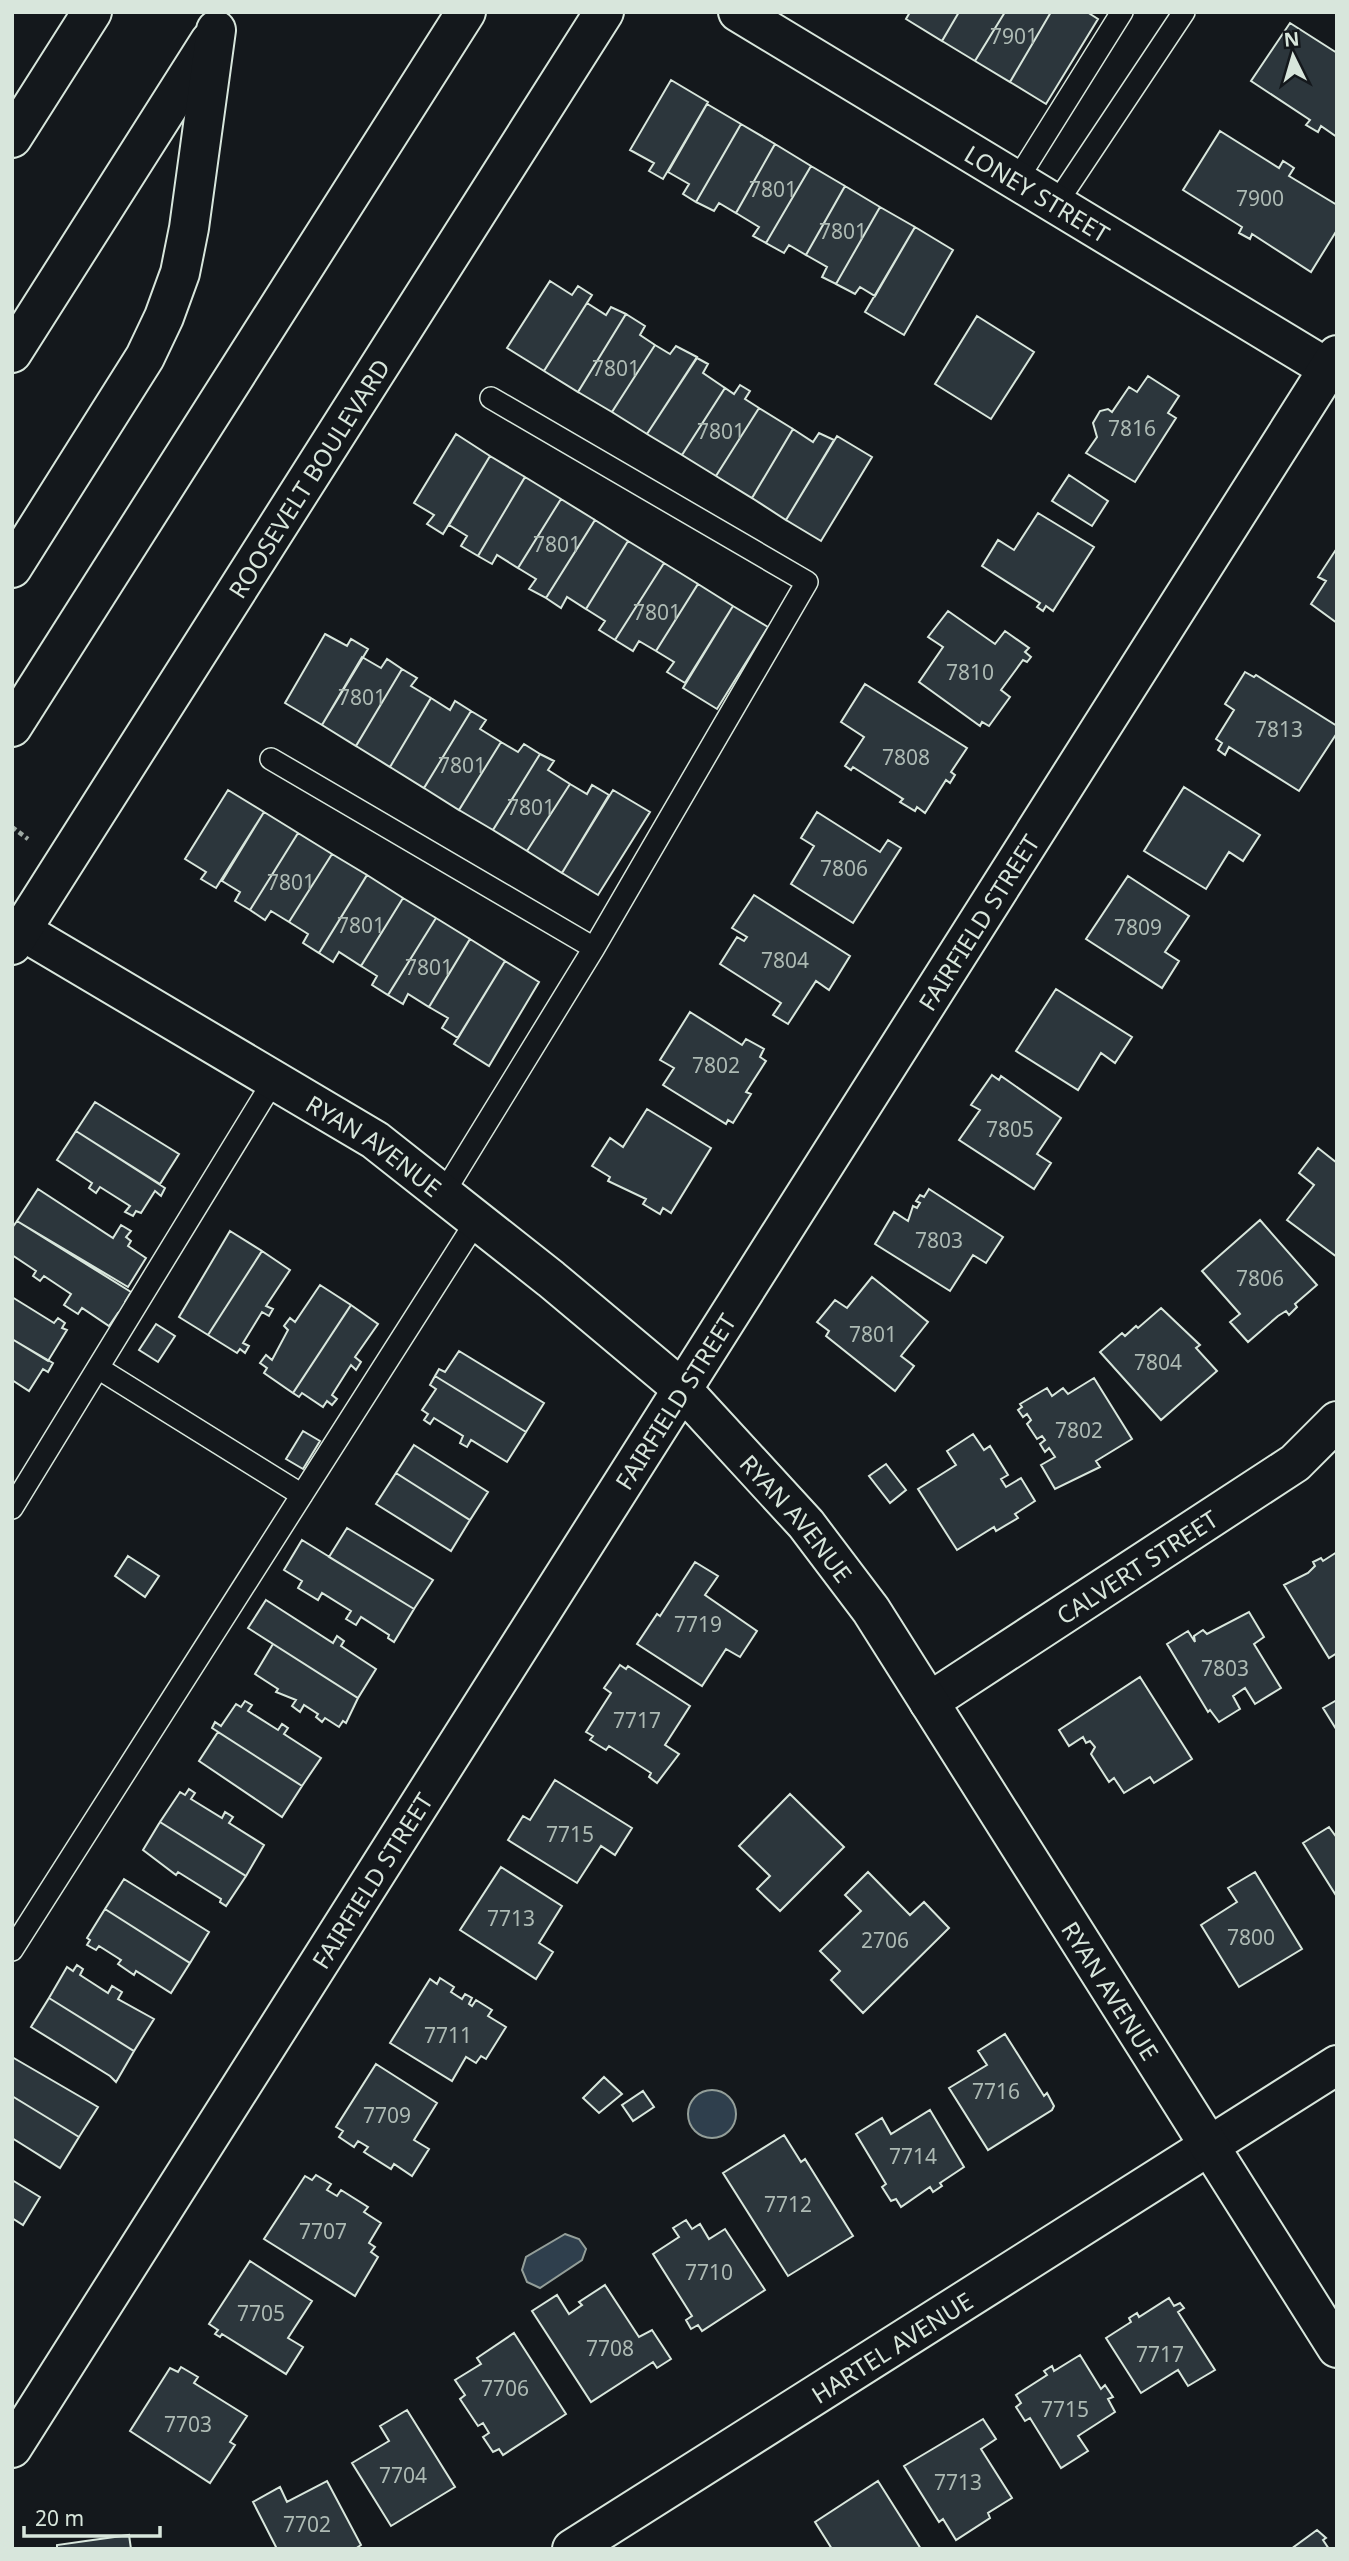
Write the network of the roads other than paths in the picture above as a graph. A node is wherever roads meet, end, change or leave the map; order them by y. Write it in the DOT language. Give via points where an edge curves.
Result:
graph roads {
  1 [pos="107,12"];
  2 [pos="466,12"];
  3 [pos="604,12"];
  4 [pos="738,12"];
  5 [pos="1122,12"];
  6 [pos="1184,12"];
  7 [pos="222,21"];
  8 [pos="82,28"];
  9 [pos="12,138"];
  10 [pos="1017,180"];
  11 [pos="1056,204"];
  12 [pos="12,353"];
  13 [pos="1334,366"];
  14 [pos="491,398"];
  15 [pos="12,568"];
  16 [pos="12,727"];
  17 [pos="271,759"];
  18 [pos="15,933"];
  19 [pos="594,948"];
  20 [pos="274,1080"];
  21 [pos="443,1194"];
  22 [pos="477,1220"];
  23 [pos="98,1368"];
  24 [pos="681,1388"];
  25 [pos="1337,1421"];
  26 [pos="302,1495"];
  27 [pos="12,1508"];
  28 [pos="929,1702"];
  29 [pos="12,1950"];
  30 [pos="1337,2065"];
  31 [pos="1210,2144"];
  32 [pos="1337,2348"];
  33 [pos="12,2448"];
  34 [pos="572,2549"];
  1 -- 8 [label="main road"];
  2 -- 16 [label="main road"];
  3 -- 18 [label="main road, ROOSEVELT BOULEVARD"];
  4 -- 10 [label="main road, LONEY STREET"];
  5 -- 10 [label="lane"];
  6 -- 11 [label="lane"];
  7 -- 12 [label="main road"];
  7 -- 15 [label="main road" via="189,228 180,273 164,317 145,357"];
  8 -- 9 [label="main road"];
  10 -- 11 [label="main road, LONEY STREET"];
  11 -- 13 [label="main road, LONEY STREET"];
  13 -- 24 [label="main road, FAIRFIELD STREET"];
  14 -- 19 [label="lane" via="807,582"];
  17 -- 19 [label="lane"];
  18 -- 20 [label="main road, RYAN AVENUE"];
  19 -- 21 [label="lane"];
  20 -- 21 [label="main road, RYAN AVENUE" via="375,1140"];
  20 -- 23 [label="lane"];
  21 -- 22 [label="main road, RYAN AVENUE"];
  22 -- 24 [label="main road, RYAN AVENUE"];
  22 -- 26 [label="lane"];
  23 -- 26 [label="lane"];
  23 -- 27 [label="lane"];
  24 -- 28 [label="main road, RYAN AVENUE" via="806,1524 871,1610"];
  24 -- 33 [label="main road, FAIRFIELD STREET"];
  25 -- 28 [label="main road, CALVERT STREET" via="1295,1463"];
  26 -- 29 [label="lane"];
  28 -- 31 [label="main road, RYAN AVENUE"];
  30 -- 31 [label="main road, HARTEL AVENUE"];
  31 -- 32 [label="main road, RYAN AVENUE"];
  31 -- 34 [label="main road, HARTEL AVENUE"];
}
